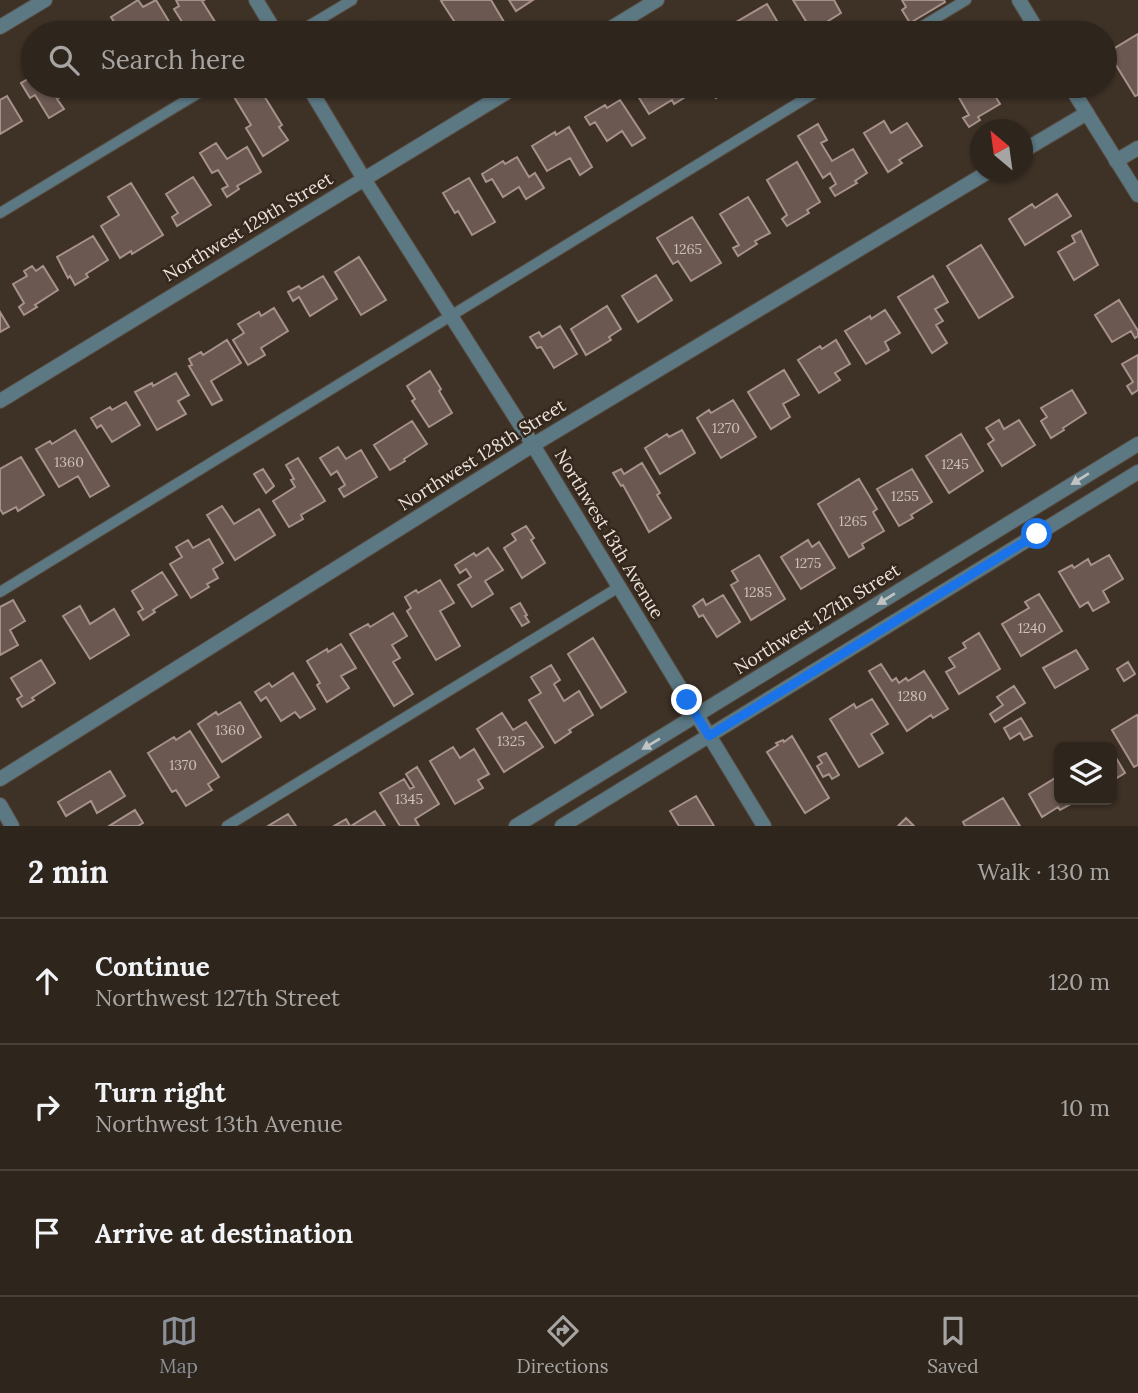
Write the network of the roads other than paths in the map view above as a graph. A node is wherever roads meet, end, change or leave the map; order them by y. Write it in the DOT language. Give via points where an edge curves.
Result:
graph roads {
  1 [pos="45,0"];
  2 [pos="256,0"];
  3 [pos="352,0"];
  4 [pos="657,0"];
  5 [pos="966,0"];
  6 [pos="1018,0"];
  7 [pos="269,21"];
  8 [pos="317,21"];
  9 [pos="623,21"];
  10 [pos="931,21"];
  11 [pos="1031,21"];
  12 [pos="0,27"];
  13 [pos="190,98"];
  14 [pos="315,98"];
  15 [pos="497,98"];
  16 [pos="806,98"];
  17 [pos="1078,98"];
  18 [pos="1087,113"];
  19 [pos="1033,145"];
  20 [pos="1138,148"];
  21 [pos="1116,161"];
  22 [pos="365,179"];
  23 [pos="971,182"];
  24 [pos="1138,195"];
  25 [pos="0,213"];
  26 [pos="451,316"];
  27 [pos="0,401"];
  28 [pos="1138,444"];
  29 [pos="533,445"];
  30 [pos="1138,472"];
  31 [pos="619,587"];
  32 [pos="0,592"];
  33 [pos="697,716"];
  34 [pos="709,736"];
  35 [pos="0,779"];
  36 [pos="0,805"];
  37 [pos="12,826"];
  38 [pos="227,826"];
  39 [pos="516,826"];
  40 [pos="562,826"];
  41 [pos="764,826"];
  1 -- 12 [label="street"];
  2 -- 7 [label="street"];
  3 -- 8 [label="lane"];
  4 -- 9 [label="street"];
  5 -- 10 [label="lane"];
  6 -- 11 [label="street"];
  13 -- 25 [label="lane"];
  14 -- 22 [label="street, Northwest 13th Avenue"];
  15 -- 22 [label="street, Northwest 129th Street"];
  16 -- 26 [label="lane"];
  17 -- 18 [label="street"];
  18 -- 19 [label="street"];
  18 -- 21 [label="street"];
  20 -- 21 [label="street"];
  21 -- 24 [label="street"];
  22 -- 26 [label="street, Northwest 13th Avenue"];
  22 -- 27 [label="street, Northwest 129th Street"];
  23 -- 29 [label="street, Northwest 128th Street"];
  26 -- 29 [label="street, Northwest 13th Avenue"];
  26 -- 32 [label="lane"];
  28 -- 33 [label="street, Northwest 127th Street, one-way"];
  29 -- 31 [label="street, Northwest 13th Avenue"];
  29 -- 35 [label="street, Northwest 128th Street"];
  30 -- 34 [label="street"];
  31 -- 33 [label="street, Northwest 13th Avenue"];
  31 -- 38 [label="lane"];
  33 -- 34 [label="street, Northwest 13th Avenue"];
  33 -- 39 [label="street, Northwest 127th Street, one-way"];
  34 -- 40 [label="street"];
  34 -- 41 [label="street, Northwest 13th Avenue"];
  36 -- 37 [label="street"];
}
